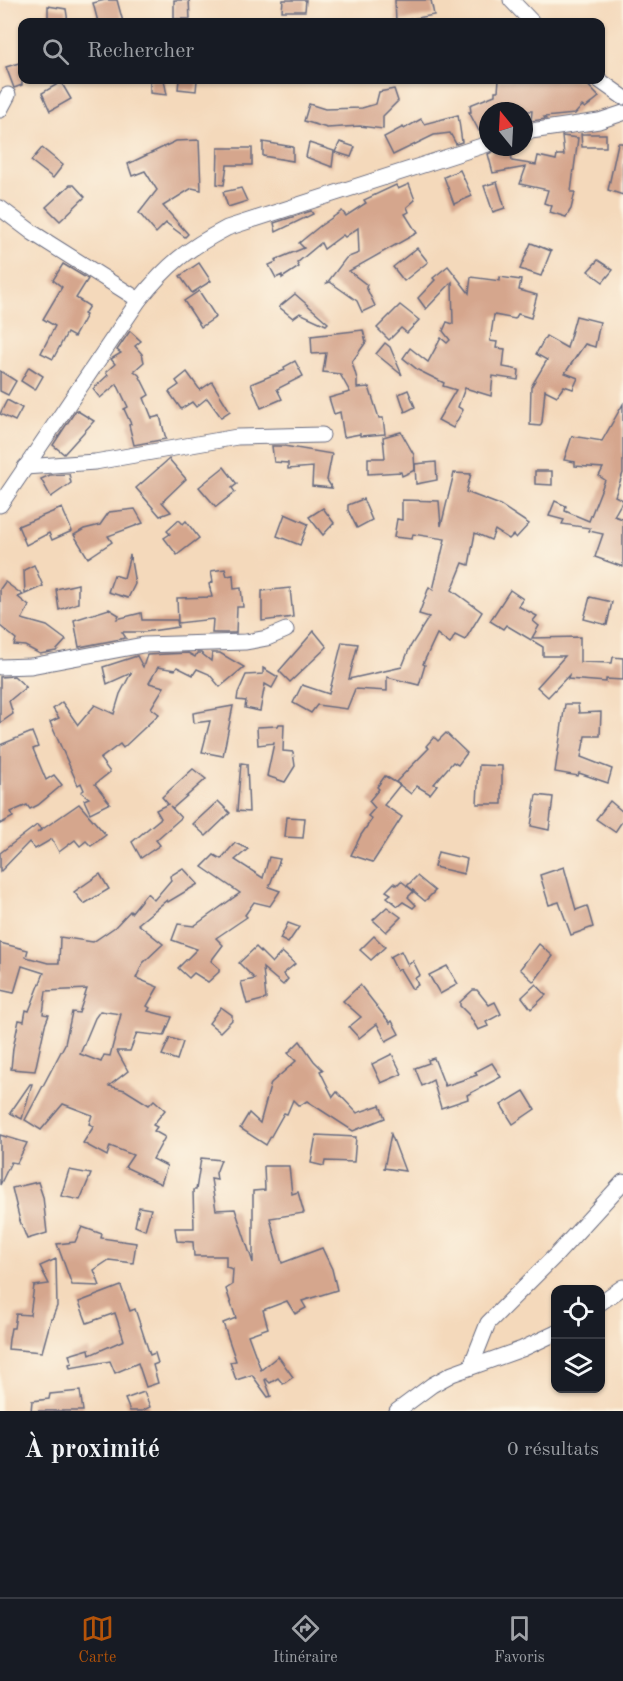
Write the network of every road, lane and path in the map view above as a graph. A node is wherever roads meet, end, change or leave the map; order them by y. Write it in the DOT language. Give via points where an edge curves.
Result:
graph roads {
  1 [pos="511,0"];
  2 [pos="528,18"];
  3 [pos="605,84"];
  4 [pos="8,95"];
  5 [pos="623,97"];
  6 [pos="0,110"];
  7 [pos="623,113"];
  8 [pos="533,131"];
  9 [pos="479,147"];
  10 [pos="0,208"];
  11 [pos="139,300"];
  12 [pos="322,435"];
  13 [pos="25,467"];
  14 [pos="0,505"];
  15 [pos="285,630"];
  16 [pos="0,667"];
  17 [pos="623,1182"];
  18 [pos="623,1287"];
  19 [pos="605,1300"];
  20 [pos="551,1335"];
  21 [pos="471,1366"];
  22 [pos="397,1411"];
  1 -- 2 [label="street"];
  3 -- 5 [label="street"];
  4 -- 6 [label="street"];
  7 -- 8 [label="street" via="599,121"];
  9 -- 11 [label="street" via="227,228 181,255 160,273"];
  10 -- 11 [label="street"];
  11 -- 13 [label="street"];
  12 -- 13 [label="street" via="237,437 95,462"];
  13 -- 14 [label="street"];
  15 -- 16 [label="street" via="246,642 144,645 31,666"];
  17 -- 21 [label="street" via="488,1323"];
  18 -- 19 [label="street"];
  20 -- 21 [label="street"];
  21 -- 22 [label="street" via="432,1385"];
}
